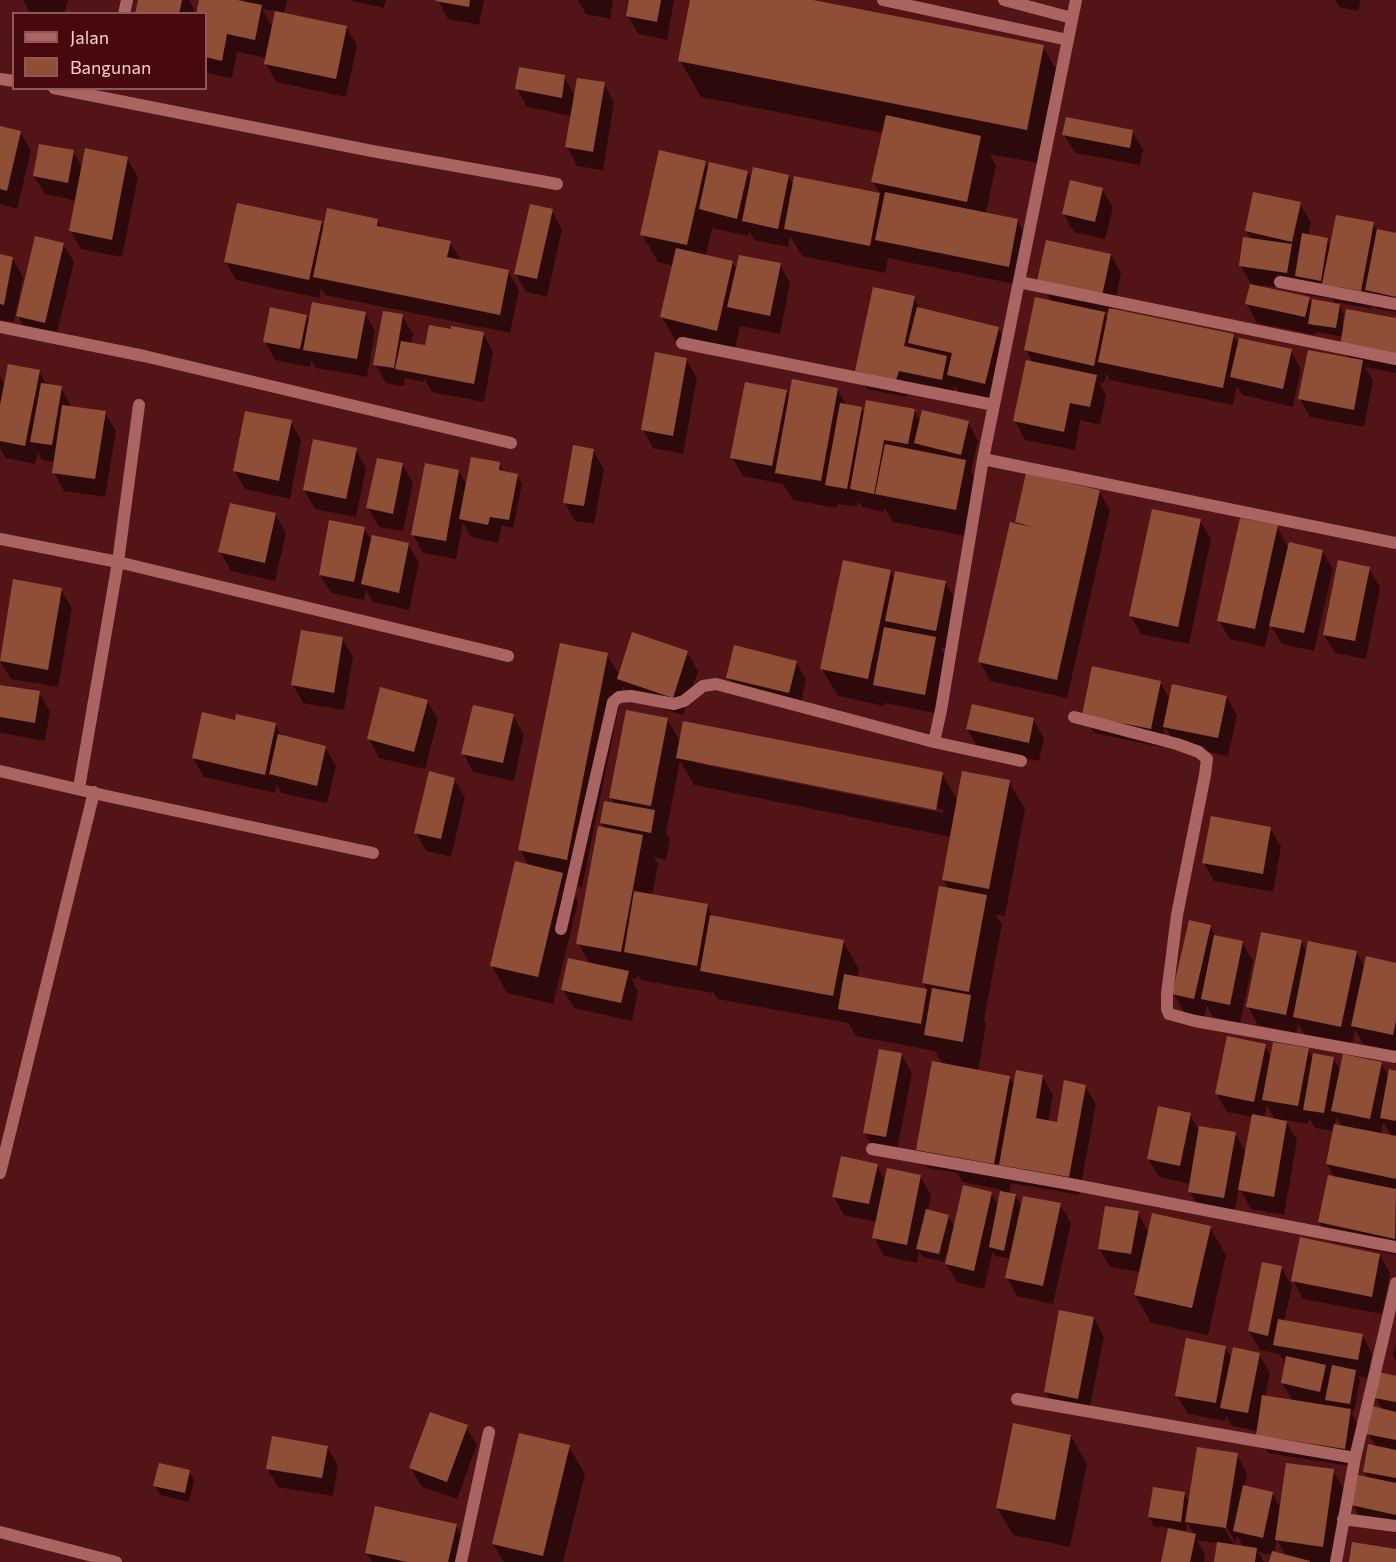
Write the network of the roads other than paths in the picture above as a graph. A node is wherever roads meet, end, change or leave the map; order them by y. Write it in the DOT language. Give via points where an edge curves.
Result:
graph roads {
  1 [pos="883,0"];
  2 [pos="1004,0"];
  3 [pos="1076,0"];
  4 [pos="1072,18"];
  5 [pos="1068,40"];
  6 [pos="75,90"];
  7 [pos="107,93"];
  8 [pos="557,184"];
  9 [pos="1019,282"];
  10 [pos="1280,282"];
  11 [pos="1396,304"];
  12 [pos="0,327"];
  13 [pos="682,343"];
  14 [pos="1396,359"];
  15 [pos="139,405"];
  16 [pos="994,405"];
  17 [pos="511,443"];
  18 [pos="983,459"];
  19 [pos="0,539"];
  20 [pos="1396,543"];
  21 [pos="118,562"];
  22 [pos="508,657"];
  23 [pos="1074,717"];
  24 [pos="934,742"];
  25 [pos="1020,761"];
  26 [pos="0,771"];
  27 [pos="79,789"];
  28 [pos="94,792"];
  29 [pos="373,853"];
  30 [pos="561,929"];
  31 [pos="1396,1057"];
  32 [pos="872,1149"];
  33 [pos="0,1173"];
  34 [pos="1396,1247"];
  35 [pos="1396,1283"];
  36 [pos="1017,1399"];
  37 [pos="489,1432"];
  38 [pos="1355,1458"];
  39 [pos="1343,1519"];
  40 [pos="1396,1526"];
  41 [pos="0,1532"];
  42 [pos="116,1562"];
  43 [pos="461,1562"];
  44 [pos="1336,1562"];
  1 -- 5 [label="street"];
  2 -- 4 [label="street"];
  3 -- 4 [label="street"];
  4 -- 5 [label="street"];
  5 -- 9 [label="street"];
  6 -- 7 [label="street"];
  7 -- 8 [label="street" via="372,151"];
  9 -- 14 [label="street"];
  9 -- 16 [label="street"];
  10 -- 11 [label="street"];
  12 -- 17 [label="street" via="144,356"];
  13 -- 16 [label="street"];
  15 -- 21 [label="street"];
  16 -- 18 [label="street"];
  18 -- 20 [label="street"];
  18 -- 24 [label="street"];
  19 -- 21 [label="street"];
  21 -- 22 [label="street"];
  21 -- 27 [label="street"];
  23 -- 31 [label="street" via="1177,744 1207,759 1177,915 1167,994 1169,1014"];
  24 -- 25 [label="street"];
  24 -- 30 [label="street" via="716,684 703,686 674,704 619,697 613,702"];
  26 -- 27 [label="street"];
  27 -- 28 [label="street"];
  28 -- 29 [label="street"];
  28 -- 33 [label="street"];
  32 -- 34 [label="street"];
  35 -- 38 [label="street"];
  36 -- 38 [label="street"];
  37 -- 43 [label="street"];
  38 -- 39 [label="street"];
  39 -- 40 [label="street"];
  39 -- 44 [label="street"];
  41 -- 42 [label="street"];
}
